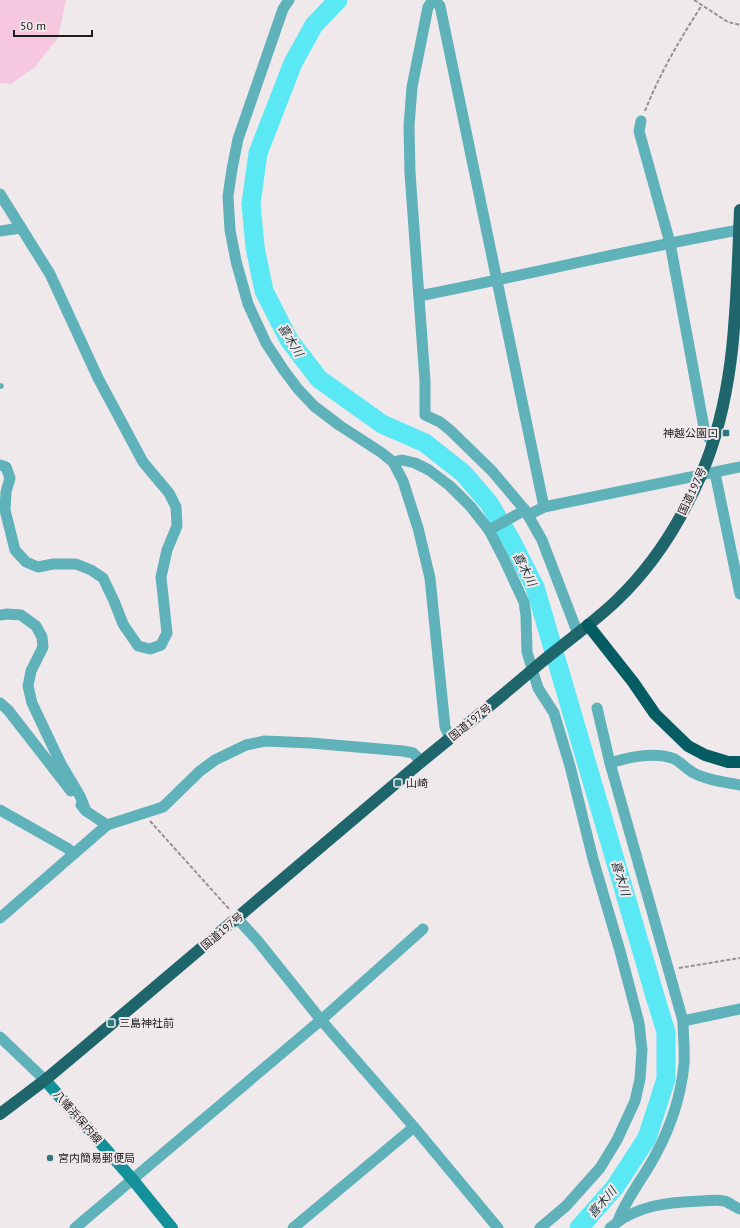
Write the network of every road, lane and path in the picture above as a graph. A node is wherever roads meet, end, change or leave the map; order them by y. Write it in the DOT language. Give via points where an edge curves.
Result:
graph roads {
  1 [pos="289,0"];
  2 [pos="434,0"];
  3 [pos="694,0"];
  4 [pos="702,5"];
  5 [pos="740,25"];
  6 [pos="641,121"];
  7 [pos="0,194"];
  8 [pos="740,210"];
  9 [pos="21,228"];
  10 [pos="739,230"];
  11 [pos="0,231"];
  12 [pos="670,243"];
  13 [pos="497,280"];
  14 [pos="419,296"];
  15 [pos="713,443"];
  16 [pos="392,462"];
  17 [pos="0,466"];
  18 [pos="740,467"];
  19 [pos="716,473"];
  20 [pos="701,475"];
  21 [pos="544,507"];
  22 [pos="525,513"];
  23 [pos="491,529"];
  24 [pos="740,594"];
  25 [pos="0,615"];
  26 [pos="588,625"];
  27 [pos="575,636"];
  28 [pos="535,668"];
  29 [pos="0,703"];
  30 [pos="597,708"];
  31 [pos="450,738"];
  32 [pos="422,762"];
  33 [pos="740,762"];
  34 [pos="610,763"];
  35 [pos="740,784"];
  36 [pos="0,810"];
  37 [pos="86,811"];
  38 [pos="144,814"];
  39 [pos="107,826"];
  40 [pos="74,854"];
  41 [pos="0,918"];
  42 [pos="237,918"];
  43 [pos="423,929"];
  44 [pos="740,958"];
  45 [pos="668,970"];
  46 [pos="740,1009"];
  47 [pos="321,1020"];
  48 [pos="682,1021"];
  49 [pos="0,1037"];
  50 [pos="45,1080"];
  51 [pos="0,1114"];
  52 [pos="414,1128"];
  53 [pos="133,1180"];
  54 [pos="740,1209"];
  55 [pos="614,1224"];
  56 [pos="76,1228"];
  57 [pos="172,1228"];
  58 [pos="293,1228"];
  59 [pos="498,1228"];
  60 [pos="540,1228"];
  1 -- 16 [label="street" via="283,9 238,139 228,203 236,261 248,304 266,343 298,389 314,406"];
  2 -- 13 [label="street" via="440,6"];
  2 -- 14 [label="street" via="428,8 412,87 409,126"];
  3 -- 4 [label="path"];
  4 -- 5 [label="path" via="728,22"];
  4 -- 6 [label="path" via="674,49"];
  6 -- 12 [label="street" via="639,131"];
  7 -- 9 [label="street"];
  8 -- 10 [label="highway, 国道197号"];
  9 -- 11 [label="street"];
  9 -- 17 [label="street" via="50,274 98,378 143,462 169,493 176,507 177,526 167,550 161,577 167,633 161,645 150,649 138,646 123,624 102,578 91,570 76,564 38,567 26,562 16,550 5,510 10,478 6,467"];
  10 -- 12 [label="street"];
  10 -- 15 [label="highway, 国道197号" via="730,373"];
  12 -- 13 [label="street"];
  12 -- 15 [label="street" via="705,433"];
  13 -- 14 [label="street"];
  13 -- 21 [label="street"];
  14 -- 22 [label="street" via="425,415 450,430 492,471"];
  15 -- 20 [label="highway, 国道197号"];
  16 -- 23 [label="street" via="402,460 429,470 450,486"];
  16 -- 31 [label="street" via="403,481 430,578 445,727"];
  18 -- 19 [label="street"];
  19 -- 20 [label="street"];
  19 -- 24 [label="street"];
  20 -- 21 [label="street"];
  20 -- 26 [label="highway, 国道197号" via="666,542 616,601"];
  21 -- 22 [label="street"];
  22 -- 23 [label="street"];
  22 -- 27 [label="street" via="542,540"];
  23 -- 28 [label="street" via="524,602 527,652"];
  25 -- 37 [label="street" via="21,615 36,626 42,637 43,647 31,671 28,686 32,703"];
  26 -- 27 [label="highway, 国道197号"];
  26 -- 33 [label="highway" via="655,714 688,746 705,755 728,762"];
  27 -- 28 [label="highway, 国道197号"];
  28 -- 31 [label="highway, 国道197号"];
  28 -- 60 [label="street" via="538,688 554,713 570,766 639,1023 642,1050 635,1101 617,1140 600,1168 566,1206"];
  29 -- 37 [label="street"];
  30 -- 34 [label="street"];
  31 -- 32 [label="highway, 国道197号"];
  32 -- 38 [label="street" via="413,753 403,751 265,741 246,745 215,760 163,807"];
  32 -- 42 [label="highway, 国道197号"];
  34 -- 35 [label="street" via="632,756 665,756 674,758 691,772 706,778"];
  34 -- 45 [label="street"];
  36 -- 40 [label="street" via="68,848"];
  37 -- 39 [label="street"];
  38 -- 39 [label="street"];
  38 -- 42 [label="path"];
  39 -- 40 [label="street"];
  40 -- 41 [label="street"];
  42 -- 47 [label="street"];
  42 -- 50 [label="highway, 国道197号"];
  43 -- 47 [label="street"];
  44 -- 45 [label="path"];
  45 -- 48 [label="street"];
  46 -- 48 [label="street"];
  47 -- 52 [label="street"];
  47 -- 53 [label="street"];
  48 -- 55 [label="street" via="684,1062 680,1094 672,1120 656,1154"];
  49 -- 50 [label="street"];
  50 -- 51 [label="highway, 国道197号"];
  50 -- 53 [label="main road, 八幡浜保内線"];
  52 -- 58 [label="street"];
  52 -- 59 [label="street"];
  53 -- 56 [label="street"];
  53 -- 57 [label="main road, 八幡浜保内線"];
  54 -- 55 [label="street" via="724,1201 680,1201 636,1211"];
}
